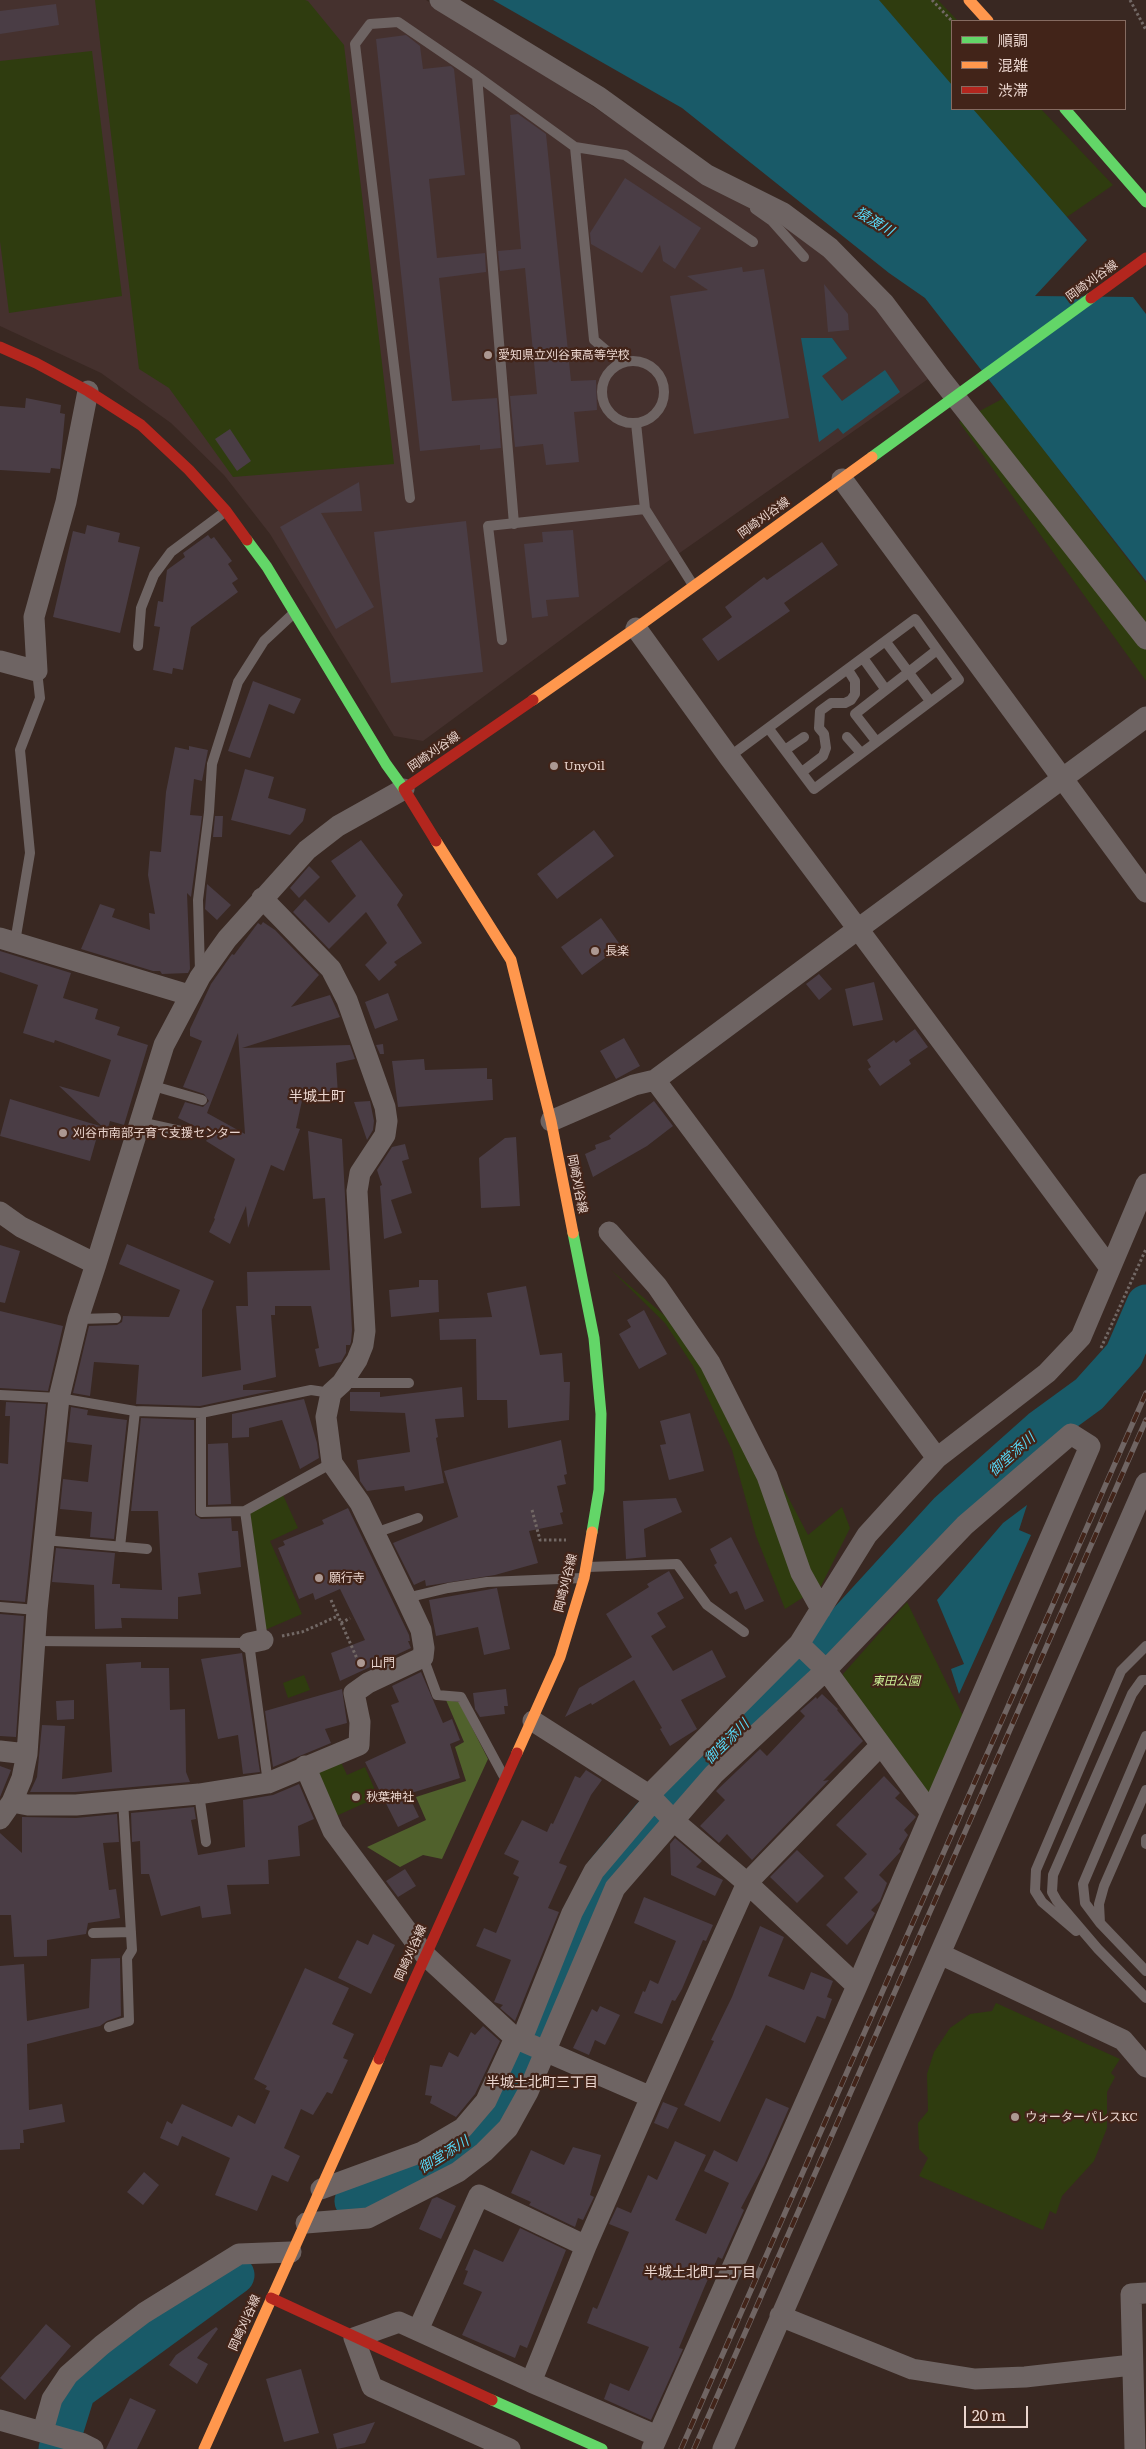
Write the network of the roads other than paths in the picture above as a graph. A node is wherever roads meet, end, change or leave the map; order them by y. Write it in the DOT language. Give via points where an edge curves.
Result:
graph roads {
  1 [pos="440,0"];
  2 [pos="969,0"];
  3 [pos="987,20"];
  4 [pos="477,76"];
  5 [pos="1066,110"];
  6 [pos="575,147"];
  7 [pos="707,175"];
  8 [pos="1146,202"];
  9 [pos="753,242"];
  10 [pos="804,257"];
  11 [pos="1146,258"];
  12 [pos="0,347"];
  13 [pos="621,363"];
  14 [pos="88,391"];
  15 [pos="956,398"];
  16 [pos="636,423"];
  17 [pos="842,479"];
  18 [pos="410,498"];
  19 [pos="645,509"];
  20 [pos="226,511"];
  21 [pos="514,524"];
  22 [pos="694,586"];
  23 [pos="295,612"];
  24 [pos="636,628"];
  25 [pos="1146,639"];
  26 [pos="502,640"];
  27 [pos="886,642"];
  28 [pos="138,646"];
  29 [pos="937,650"];
  30 [pos="863,658"];
  31 [pos="0,661"];
  32 [pos="848,670"];
  33 [pos="37,672"];
  34 [pos="909,672"];
  35 [pos="886,690"];
  36 [pos="930,701"];
  37 [pos="1146,717"];
  38 [pos="769,729"];
  39 [pos="804,737"];
  40 [pos="847,737"];
  41 [pos="876,741"];
  42 [pos="785,750"];
  43 [pos="861,753"];
  44 [pos="729,757"];
  45 [pos="802,772"];
  46 [pos="1063,779"];
  47 [pos="404,789"];
  48 [pos="1146,892"];
  49 [pos="262,898"];
  50 [pos="858,929"];
  51 [pos="7,940"];
  52 [pos="200,977"];
  53 [pos="189,995"];
  54 [pos="655,1080"];
  55 [pos="150,1085"];
  56 [pos="202,1100"];
  57 [pos="551,1121"];
  58 [pos="140,1122"];
  59 [pos="185,1132"];
  60 [pos="1146,1184"];
  61 [pos="0,1212"];
  62 [pos="609,1232"];
  63 [pos="96,1264"];
  64 [pos="1110,1268"];
  65 [pos="78,1318"];
  66 [pos="116,1318"];
  67 [pos="409,1382"];
  68 [pos="336,1388"];
  69 [pos="0,1395"];
  70 [pos="58,1398"];
  71 [pos="135,1411"];
  72 [pos="201,1413"];
  73 [pos="937,1458"];
  74 [pos="332,1463"];
  75 [pos="1146,1482"];
  76 [pos="245,1511"];
  77 [pos="418,1518"];
  78 [pos="375,1533"];
  79 [pos="44,1540"];
  80 [pos="120,1547"];
  81 [pos="147,1550"];
  82 [pos="585,1572"];
  83 [pos="406,1598"];
  84 [pos="0,1607"];
  85 [pos="821,1609"];
  86 [pos="38,1610"];
  87 [pos="744,1632"];
  88 [pos="35,1641"];
  89 [pos="256,1642"];
  90 [pos="799,1644"];
  91 [pos="1146,1646"];
  92 [pos="423,1657"];
  93 [pos="826,1670"];
  94 [pos="1146,1680"];
  95 [pos="533,1721"];
  96 [pos="1146,1736"];
  97 [pos="881,1745"];
  98 [pos="0,1751"];
  99 [pos="27,1754"];
  100 [pos="305,1766"];
  101 [pos="506,1780"];
  102 [pos="268,1783"];
  103 [pos="1146,1790"];
  104 [pos="199,1794"];
  105 [pos="651,1797"];
  106 [pos="123,1800"];
  107 [pos="12,1802"];
  108 [pos="931,1813"];
  109 [pos="0,1819"];
  110 [pos="674,1821"];
  111 [pos="1146,1839"];
  112 [pos="206,1842"];
  113 [pos="1146,1844"];
  114 [pos="747,1883"];
  115 [pos="1100,1923"];
  116 [pos="93,1932"];
  117 [pos="130,1932"];
  118 [pos="1098,1949"];
  119 [pos="940,1954"];
  120 [pos="425,1955"];
  121 [pos="1146,1971"];
  122 [pos="857,1986"];
  123 [pos="1146,1998"];
  124 [pos="109,2027"];
  125 [pos="518,2040"];
  126 [pos="545,2050"];
  127 [pos="1146,2067"];
  128 [pos="651,2097"];
  129 [pos="321,2189"];
  130 [pos="306,2223"];
  131 [pos="586,2246"];
  132 [pos="292,2252"];
  133 [pos="1146,2293"];
  134 [pos="271,2298"];
  135 [pos="780,2316"];
  136 [pos="418,2330"];
  137 [pos="354,2338"];
  138 [pos="1132,2365"];
  139 [pos="531,2382"];
  140 [pos="0,2420"];
  141 [pos="43,2431"];
  142 [pos="654,2442"];
  143 [pos="85,2447"];
  144 [pos="204,2449"];
  145 [pos="510,2449"];
  146 [pos="602,2449"];
  147 [pos="724,2449"];
  148 [pos="1135,2449"];
  1 -- 7 [label="street" via="599,97"];
  2 -- 3 [label="main road"];
  4 -- 6 [label="lane"];
  4 -- 18 [label="lane" via="398,22 370,24 355,44"];
  4 -- 21 [label="lane"];
  5 -- 8 [label="main road"];
  6 -- 9 [label="lane" via="625,155"];
  6 -- 13 [label="lane" via="594,340"];
  7 -- 10 [label="lane" via="772,221"];
  7 -- 15 [label="street" via="783,213 830,248 884,303"];
  11 -- 15 [label="main road, 岡崎刈谷線"];
  12 -- 14 [label="main road"];
  13 -- 16 [label="lane" via="603,382 603,400 612,415"];
  13 -- 16 [label="lane" via="646,364 659,376 662,384 662,402 658,410"];
  14 -- 20 [label="main road" via="141,426 189,470"];
  14 -- 33 [label="street" via="66,502 34,616"];
  15 -- 17 [label="main road, 岡崎刈谷線"];
  15 -- 25 [label="street"];
  16 -- 19 [label="lane"];
  17 -- 22 [label="main road, 岡崎刈谷線"];
  17 -- 46 [label="street"];
  19 -- 21 [label="lane"];
  19 -- 22 [label="lane"];
  20 -- 23 [label="main road"];
  20 -- 28 [label="lane" via="171,552 154,575 141,608"];
  21 -- 26 [label="lane" via="488,526"];
  22 -- 24 [label="main road, 岡崎刈谷線"];
  23 -- 47 [label="main road"];
  23 -- 52 [label="lane" via="264,641 238,682 212,764 198,900"];
  24 -- 44 [label="street"];
  24 -- 47 [label="main road, 岡崎刈谷線"];
  27 -- 29 [label="lane" via="915,620"];
  27 -- 30 [label="lane"];
  27 -- 34 [label="lane"];
  29 -- 34 [label="lane"];
  29 -- 36 [label="lane" via="959,680"];
  30 -- 32 [label="lane"];
  30 -- 35 [label="lane"];
  31 -- 33 [label="street"];
  32 -- 38 [label="lane"];
  32 -- 45 [label="lane" via="855,681 855,694 845,703 831,703 820,711 820,728 826,748 823,756"];
  33 -- 51 [label="lane" via="40,698 20,750 30,853"];
  34 -- 35 [label="lane"];
  34 -- 36 [label="lane"];
  35 -- 41 [label="lane" via="855,714"];
  36 -- 41 [label="lane"];
  37 -- 46 [label="street"];
  38 -- 42 [label="lane"];
  38 -- 44 [label="lane"];
  39 -- 42 [label="lane"];
  40 -- 43 [label="lane"];
  41 -- 43 [label="lane"];
  42 -- 45 [label="lane"];
  43 -- 45 [label="lane" via="814,789"];
  44 -- 50 [label="street"];
  46 -- 48 [label="street"];
  46 -- 50 [label="street"];
  47 -- 49 [label="street" via="338,826 306,850"];
  47 -- 57 [label="main road, 岡崎刈谷線" via="511,960"];
  49 -- 52 [label="street"];
  49 -- 68 [label="street" via="331,969 347,1000 385,1107 385,1135 360,1173 356,1191 365,1331 357,1360"];
  50 -- 54 [label="street"];
  50 -- 64 [label="street"];
  51 -- 53 [label="street"];
  52 -- 53 [label="street"];
  53 -- 55 [label="street" via="164,1045"];
  54 -- 57 [label="street" via="634,1085"];
  54 -- 73 [label="street"];
  55 -- 56 [label="lane"];
  55 -- 58 [label="street"];
  57 -- 82 [label="main road, 岡崎刈谷線" via="594,1338 601,1414 598,1490"];
  58 -- 59 [label="lane"];
  58 -- 63 [label="street"];
  60 -- 64 [label="street"];
  61 -- 63 [label="street" via="21,1227"];
  62 -- 85 [label="street" via="657,1286 710,1363 767,1476 801,1573"];
  63 -- 65 [label="street"];
  64 -- 73 [label="street" via="1081,1336 1047,1372"];
  65 -- 66 [label="lane"];
  65 -- 70 [label="street"];
  67 -- 68 [label="lane"];
  68 -- 72 [label="lane" via="311,1390"];
  68 -- 74 [label="street" via="326,1417"];
  69 -- 70 [label="lane"];
  70 -- 71 [label="lane"];
  70 -- 79 [label="street"];
  71 -- 72 [label="lane"];
  71 -- 80 [label="lane"];
  72 -- 76 [label="lane" via="200,1512"];
  73 -- 85 [label="street" via="866,1535"];
  74 -- 76 [label="lane"];
  74 -- 78 [label="street" via="360,1503"];
  75 -- 119 [label="street"];
  76 -- 89 [label="lane"];
  77 -- 78 [label="lane"];
  78 -- 83 [label="street"];
  79 -- 80 [label="lane"];
  79 -- 86 [label="street"];
  80 -- 81 [label="lane"];
  82 -- 83 [label="lane" via="487,1582"];
  82 -- 87 [label="lane" via="677,1564 707,1605"];
  82 -- 95 [label="main road, 岡崎刈谷線" via="560,1656"];
  83 -- 92 [label="street" via="420,1630"];
  84 -- 86 [label="lane"];
  85 -- 90 [label="street"];
  86 -- 88 [label="street"];
  88 -- 89 [label="lane"];
  88 -- 99 [label="street"];
  89 -- 102 [label="lane"];
  90 -- 93 [label="street"];
  90 -- 105 [label="street"];
  91 -- 118 [label="lane" via="1121,1672 1036,1870 1035,1891 1042,1902"];
  92 -- 100 [label="street" via="354,1693 360,1722 359,1745"];
  92 -- 101 [label="lane" via="437,1695 461,1697"];
  93 -- 97 [label="street"];
  93 -- 108 [label="street" via="965,1525 1071,1434 1090,1446"];
  93 -- 110 [label="street" via="714,1774"];
  94 -- 118 [label="lane" via="1142,1680 1132,1694 1053,1875 1052,1892 1057,1902"];
  95 -- 101 [label="main road, 岡崎刈谷線"];
  95 -- 105 [label="street"];
  96 -- 115 [label="lane" via="1083,1884 1085,1903"];
  97 -- 108 [label="street"];
  97 -- 114 [label="street"];
  98 -- 99 [label="street"];
  99 -- 107 [label="street"];
  100 -- 102 [label="street"];
  100 -- 120 [label="street" via="333,1831"];
  101 -- 120 [label="main road, 岡崎刈谷線"];
  102 -- 104 [label="street"];
  103 -- 115 [label="lane" via="1104,1886 1099,1904"];
  104 -- 106 [label="street"];
  104 -- 112 [label="lane"];
  105 -- 110 [label="street"];
  105 -- 125 [label="street" via="594,1871"];
  106 -- 107 [label="street" via="76,1805"];
  106 -- 117 [label="lane"];
  107 -- 109 [label="street"];
  108 -- 122 [label="street"];
  110 -- 114 [label="street"];
  110 -- 126 [label="street" via="614,1888"];
  111 -- 113 [label="lane"];
  114 -- 122 [label="street"];
  114 -- 128 [label="street"];
  115 -- 121 [label="lane"];
  116 -- 117 [label="lane"];
  117 -- 124 [label="lane" via="132,1950 127,1958 129,2021"];
  118 -- 123 [label="lane"];
  119 -- 127 [label="street" via="1123,2040"];
  119 -- 135 [label="street"];
  120 -- 125 [label="street"];
  120 -- 129 [label="main road, 岡崎刈谷線"];
  122 -- 142 [label="street"];
  125 -- 126 [label="street"];
  125 -- 129 [label="street" via="486,2101 463,2128 422,2152"];
  126 -- 128 [label="street"];
  126 -- 130 [label="street" via="528,2092 508,2128 458,2172 368,2218"];
  128 -- 131 [label="street"];
  129 -- 130 [label="main road, 岡崎刈谷線"];
  130 -- 132 [label="main road, 岡崎刈谷線"];
  131 -- 136 [label="street" via="479,2195"];
  131 -- 139 [label="street"];
  132 -- 134 [label="main road, 岡崎刈谷線"];
  132 -- 141 [label="street" via="238,2254 144,2313 68,2376 52,2399"];
  133 -- 138 [label="street" via="1131,2294"];
  134 -- 137 [label="main road"];
  134 -- 144 [label="main road, 岡崎刈谷線"];
  135 -- 138 [label="street" via="912,2369 975,2379"];
  135 -- 147 [label="street"];
  136 -- 137 [label="street" via="399,2322"];
  136 -- 139 [label="street"];
  137 -- 145 [label="street" via="372,2386"];
  137 -- 146 [label="main road"];
  138 -- 148 [label="street"];
  139 -- 142 [label="street"];
  140 -- 141 [label="street"];
  141 -- 143 [label="street"];
}
